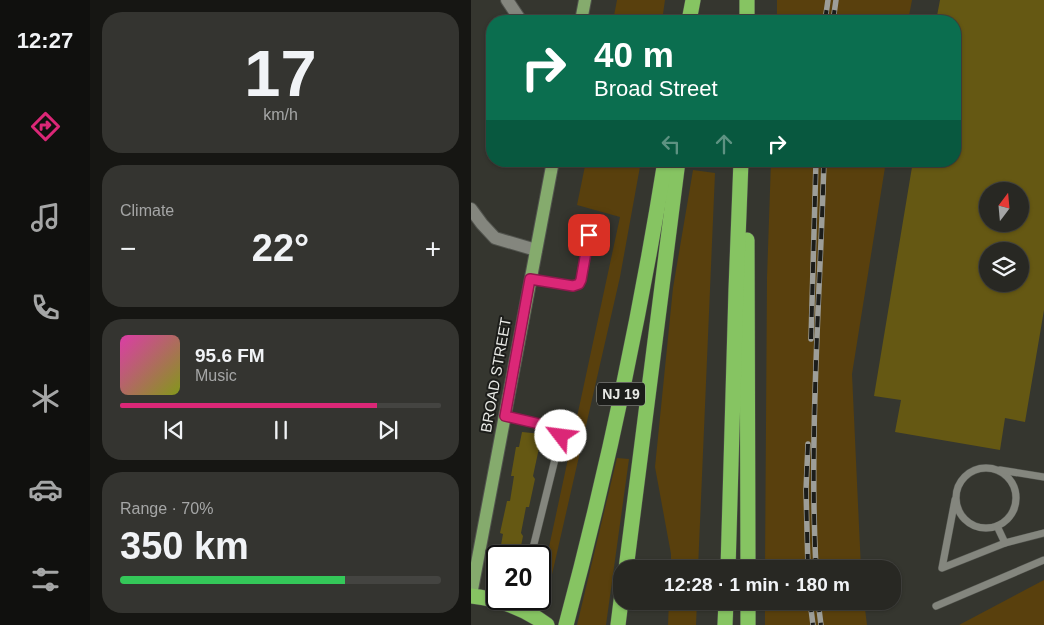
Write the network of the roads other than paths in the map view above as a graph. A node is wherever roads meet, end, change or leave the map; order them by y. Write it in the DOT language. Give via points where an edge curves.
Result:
graph roads {
  1 [pos="507,0"];
  2 [pos="585,0"];
  3 [pos="694,0"];
  4 [pos="747,0"];
  5 [pos="517,15"];
  6 [pos="582,15"];
  7 [pos="690,15"];
  8 [pos="693,15"];
  9 [pos="747,15"];
  10 [pos="552,167"];
  11 [pos="664,167"];
  12 [pos="677,167"];
  13 [pos="741,167"];
  14 [pos="745,167"];
  15 [pos="471,209"];
  16 [pos="589,235"];
  17 [pos="536,250"];
  18 [pos="530,279"];
  19 [pos="505,416"];
  20 [pos="994,469"];
  21 [pos="1044,477"];
  22 [pos="957,490"];
  23 [pos="997,526"];
  24 [pos="1044,533"];
  25 [pos="1005,543"];
  26 [pos="534,545"];
  27 [pos="626,560"];
  28 [pos="728,560"];
  29 [pos="749,560"];
  30 [pos="1044,560"];
  31 [pos="471,596"];
  32 [pos="936,606"];
  33 [pos="620,610"];
  34 [pos="726,610"];
  35 [pos="748,610"];
  36 [pos="547,625"];
  37 [pos="566,625"];
  38 [pos="618,625"];
  39 [pos="725,625"];
  40 [pos="748,625"];
  1 -- 5 [label="street"];
  2 -- 6 [label="main road"];
  3 -- 7 [label="highway"];
  3 -- 8 [label="highway"];
  4 -- 9 [label="highway"];
  10 -- 17 [label="main road, BROAD STREET"];
  11 -- 37 [label="highway, NJ 19" via="614,427"];
  12 -- 27 [label="highway"];
  13 -- 28 [label="highway"];
  14 -- 29 [label="highway"];
  15 -- 17 [label="street" via="495,238"];
  16 -- 18 [label="lane" via="579,284 573,286"];
  17 -- 18 [label="main road, BROAD STREET"];
  18 -- 19 [label="main road, BROAD STREET"];
  19 -- 26 [label="lane" via="561,431"];
  19 -- 31 [label="main road, BROAD STREET"];
  20 -- 21 [label="lane"];
  20 -- 22 [label="lane" via="975,470 967,475"];
  20 -- 23 [label="lane" via="1009,479 1017,498 1009,518"];
  22 -- 23 [label="lane" via="956,500 963,518 981,528"];
  22 -- 25 [label="lane" via="942,568"];
  23 -- 25 [label="lane"];
  24 -- 25 [label="lane"];
  30 -- 32 [label="lane"];
  31 -- 36 [label="highway" via="505,602"];
  33 -- 38 [label="highway"];
  34 -- 39 [label="highway"];
  35 -- 40 [label="highway"];
}
